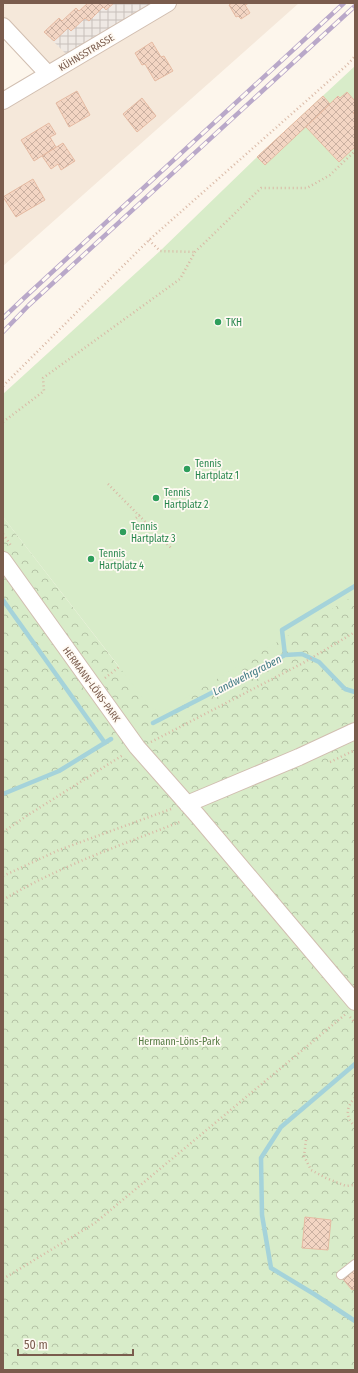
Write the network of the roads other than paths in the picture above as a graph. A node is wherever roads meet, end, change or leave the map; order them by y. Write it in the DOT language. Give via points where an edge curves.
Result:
graph roads {
  1 [pos="168,3"];
  2 [pos="3,26"];
  3 [pos="48,74"];
  4 [pos="3,101"];
  5 [pos="10,556"];
  6 [pos="355,731"];
  7 [pos="192,810"];
  8 [pos="353,1006"];
  9 [pos="355,1264"];
  10 [pos="341,1275"];
  1 -- 3 [label="street, KÜHNSSTRASSE"];
  2 -- 3 [label="street"];
  3 -- 4 [label="street, KÜHNSSTRASSE"];
  5 -- 7 [label="street, HERMANN-LÖNS-PARK" via="137,747"];
  6 -- 7 [label="street"];
  7 -- 8 [label="street, HERMANN-LÖNS-PARK"];
  9 -- 10 [label="lane"];
}
